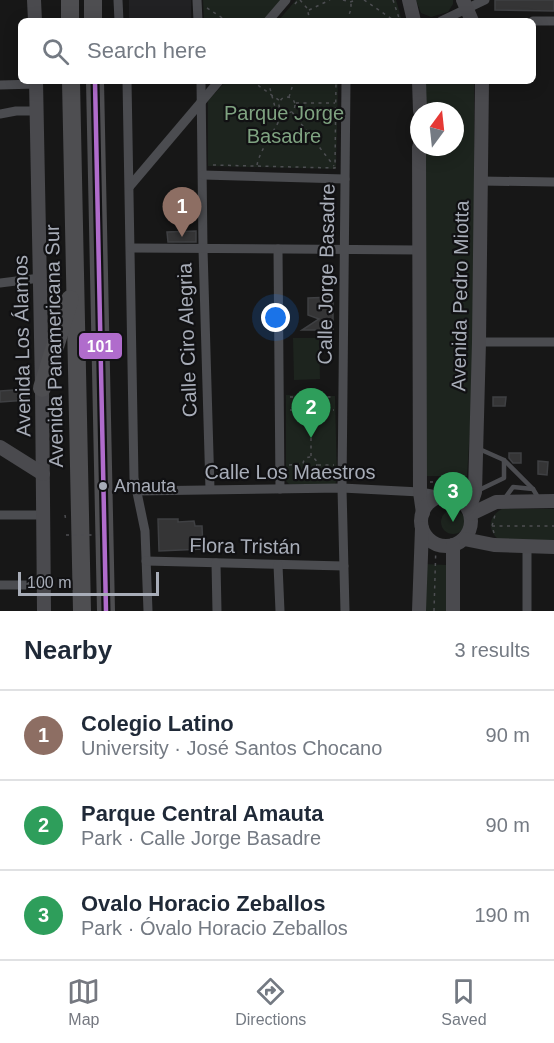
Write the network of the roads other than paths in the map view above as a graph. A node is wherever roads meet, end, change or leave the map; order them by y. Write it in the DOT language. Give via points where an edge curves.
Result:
graph roads {
  1 [pos="34,0"];
  2 [pos="70,0"];
  3 [pos="93,0"];
  4 [pos="118,0"];
  5 [pos="197,0"];
  6 [pos="286,0"];
  7 [pos="409,0"];
  8 [pos="485,0"];
  9 [pos="467,10"];
  10 [pos="35,18"];
  11 [pos="70,18"];
  12 [pos="93,18"];
  13 [pos="119,18"];
  14 [pos="198,18"];
  15 [pos="271,18"];
  16 [pos="413,18"];
  17 [pos="448,18"];
  18 [pos="536,21"];
  19 [pos="554,21"];
  20 [pos="18,84"];
  21 [pos="36,84"];
  22 [pos="71,84"];
  23 [pos="95,84"];
  24 [pos="127,84"];
  25 [pos="201,84"];
  26 [pos="217,84"];
  27 [pos="346,84"];
  28 [pos="419,84"];
  29 [pos="482,84"];
  30 [pos="0,85"];
  31 [pos="202,102"];
  32 [pos="420,102"];
  33 [pos="37,111"];
  34 [pos="0,114"];
  35 [pos="419,156"];
  36 [pos="203,175"];
  37 [pos="345,179"];
  38 [pos="481,181"];
  39 [pos="554,182"];
  40 [pos="130,186"];
  41 [pos="131,248"];
  42 [pos="203,249"];
  43 [pos="278,249"];
  44 [pos="343,249"];
  45 [pos="419,250"];
  46 [pos="40,278"];
  47 [pos="0,283"];
  48 [pos="75,283"];
  49 [pos="479,342"];
  50 [pos="554,342"];
  51 [pos="42,388"];
  52 [pos="0,447"];
  53 [pos="476,447"];
  54 [pos="504,460"];
  55 [pos="43,474"];
  56 [pos="504,478"];
  57 [pos="513,487"];
  58 [pos="342,488"];
  59 [pos="210,489"];
  60 [pos="280,489"];
  61 [pos="136,491"];
  62 [pos="420,492"];
  63 [pos="475,492"];
  64 [pos="443,496"];
  65 [pos="542,497"];
  66 [pos="501,506"];
  67 [pos="470,512"];
  68 [pos="44,514"];
  69 [pos="0,515"];
  70 [pos="422,520"];
  71 [pos="459,542"];
  72 [pos="527,547"];
  73 [pos="554,547"];
  74 [pos="146,561"];
  75 [pos="216,563"];
  76 [pos="278,565"];
  77 [pos="344,566"];
  78 [pos="0,585"];
  79 [pos="43,585"];
  80 [pos="44,611"];
  81 [pos="82,611"];
  82 [pos="106,611"];
  83 [pos="148,611"];
  84 [pos="217,611"];
  85 [pos="280,611"];
  86 [pos="345,611"];
  87 [pos="419,611"];
  88 [pos="453,611"];
  89 [pos="527,611"];
  1 -- 10 [label="main road"];
  2 -- 11 [label="highway"];
  3 -- 12 [label="highway"];
  4 -- 13 [label="street"];
  5 -- 14 [label="street"];
  6 -- 15 [label="street"];
  7 -- 16 [label="main road"];
  8 -- 9 [label="street"];
  9 -- 17 [label="street"];
  18 -- 19 [label="street"];
  20 -- 30 [label="street"];
  21 -- 33 [label="main road, Avenida Los Álamos"];
  22 -- 48 [label="highway, Avenida Panamericana Sur"];
  23 -- 82 [label="highway"];
  24 -- 40 [label="street"];
  25 -- 31 [label="street, Calle Ciro Alegria"];
  26 -- 31 [label="street"];
  27 -- 37 [label="street, Calle Jorge Basadre"];
  28 -- 32 [label="main road"];
  29 -- 38 [label="main road, Avenida Pedro Miotta"];
  31 -- 36 [label="street, Calle Ciro Alegria"];
  31 -- 40 [label="street"];
  33 -- 34 [label="street"];
  33 -- 46 [label="main road, Avenida Los Álamos"];
  35 -- 45 [label="main road, Avenida Pedro Miotta"];
  36 -- 37 [label="street"];
  36 -- 42 [label="street, Calle Ciro Alegria"];
  37 -- 44 [label="street, Calle Jorge Basadre"];
  38 -- 39 [label="street"];
  38 -- 49 [label="main road, Avenida Pedro Miotta"];
  40 -- 41 [label="street"];
  41 -- 42 [label="street"];
  41 -- 61 [label="street"];
  42 -- 43 [label="street"];
  42 -- 59 [label="street, Calle Ciro Alegria"];
  43 -- 44 [label="street"];
  43 -- 60 [label="street"];
  44 -- 45 [label="street"];
  44 -- 58 [label="street, Calle Jorge Basadre"];
  45 -- 62 [label="main road, Avenida Pedro Miotta"];
  46 -- 47 [label="street"];
  46 -- 51 [label="main road, Avenida Los Álamos"];
  48 -- 51 [label="highway"];
  48 -- 81 [label="highway, Avenida Panamericana Sur"];
  49 -- 50 [label="street"];
  49 -- 53 [label="main road, Avenida Pedro Miotta"];
  51 -- 55 [label="main road, Avenida Los Álamos"];
  52 -- 55 [label="main road"];
  53 -- 54 [label="lane"];
  53 -- 63 [label="main road, Avenida Pedro Miotta"];
  54 -- 56 [label="lane"];
  54 -- 65 [label="lane"];
  55 -- 68 [label="main road, Avenida Los Álamos"];
  56 -- 57 [label="lane"];
  56 -- 63 [label="lane"];
  57 -- 65 [label="lane"];
  57 -- 66 [label="lane"];
  58 -- 60 [label="street, Calle Los Maestros"];
  58 -- 62 [label="street, Calle Los Maestros"];
  58 -- 77 [label="street, Calle Jorge Basadre"];
  59 -- 60 [label="street, Calle Los Maestros"];
  59 -- 61 [label="street, Calle Los Maestros"];
  61 -- 74 [label="street" via="145,531"];
  62 -- 64 [label="street, Calle Los Maestros"];
  62 -- 70 [label="main road, Avenida Pedro Miotta"];
  63 -- 67 [label="main road, Avenida Pedro Miotta"];
  64 -- 67 [label="main road" via="458,499"];
  64 -- 70 [label="main road" via="430,502"];
  65 -- 66 [label="main road"];
  66 -- 67 [label="main road" via="496,502"];
  67 -- 71 [label="main road" via="471,525"];
  68 -- 69 [label="street"];
  68 -- 79 [label="main road, Avenida Los Álamos"];
  70 -- 71 [label="main road" via="427,536 436,543 445,546"];
  70 -- 87 [label="main road, Avenida Pedro Miotta" via="429,561"];
  71 -- 72 [label="main road"];
  71 -- 88 [label="main road" via="453,561"];
  72 -- 73 [label="main road"];
  72 -- 89 [label="street"];
  74 -- 75 [label="street, Flora Tristán"];
  74 -- 83 [label="street"];
  75 -- 76 [label="street, Flora Tristán"];
  75 -- 84 [label="street"];
  76 -- 77 [label="street, Flora Tristán"];
  76 -- 85 [label="street"];
  77 -- 86 [label="street, Calle Jorge Basadre"];
  78 -- 79 [label="street"];
  79 -- 80 [label="main road, Avenida Los Álamos"];
}
